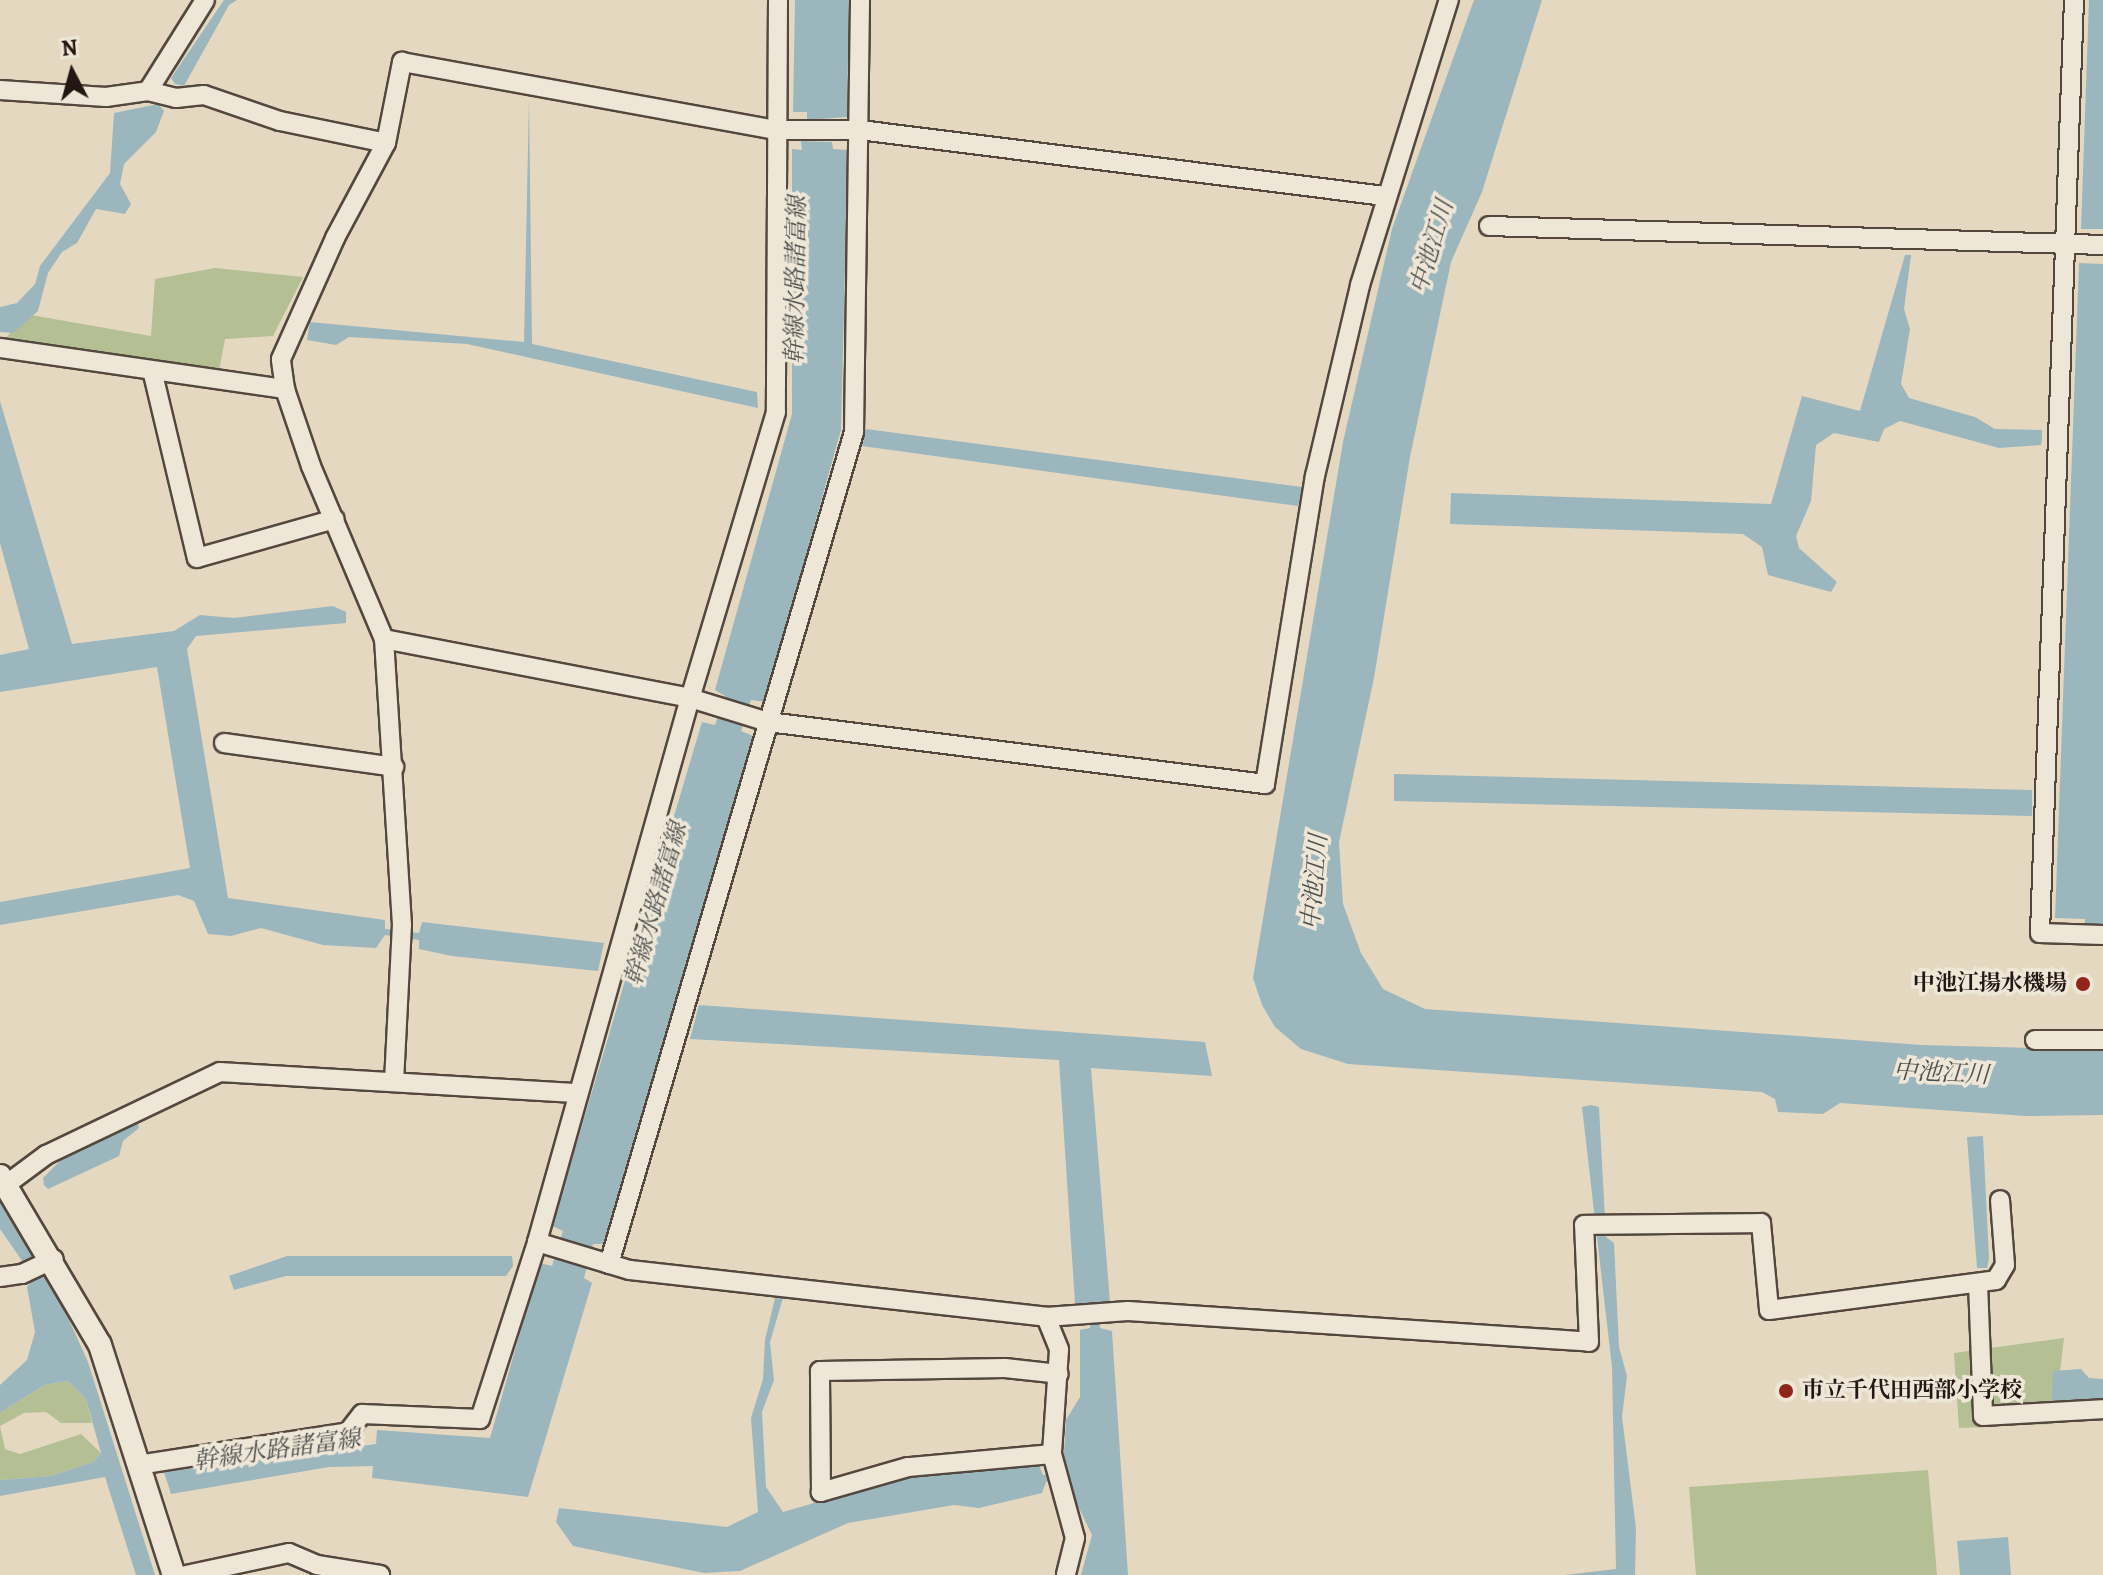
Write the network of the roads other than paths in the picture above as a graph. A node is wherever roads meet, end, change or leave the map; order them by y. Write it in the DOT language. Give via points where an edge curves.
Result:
graph roads {
  1 [pos="205,0"];
  2 [pos="778,0"];
  3 [pos="860,0"];
  4 [pos="1449,0"];
  5 [pos="2074,0"];
  6 [pos="0,90"];
  7 [pos="148,91"];
  8 [pos="785,130"];
  9 [pos="851,130"];
  10 [pos="386,143"];
  11 [pos="1385,196"];
  12 [pos="1489,226"];
  13 [pos="2068,244"];
  14 [pos="2103,245"];
  15 [pos="0,348"];
  16 [pos="153,374"];
  17 [pos="285,389"];
  18 [pos="335,519"];
  19 [pos="384,639"];
  20 [pos="690,698"];
  21 [pos="760,720"];
  22 [pos="224,743"];
  23 [pos="394,767"];
  24 [pos="2103,935"];
  25 [pos="2035,1040"];
  26 [pos="2103,1040"];
  27 [pos="394,1082"];
  28 [pos="578,1093"];
  29 [pos="4,1180"];
  30 [pos="2000,1200"];
  31 [pos="546,1245"];
  32 [pos="49,1262"];
  33 [pos="602,1262"];
  34 [pos="0,1277"];
  35 [pos="1978,1283"];
  36 [pos="1046,1317"];
  37 [pos="1059,1374"];
  38 [pos="2103,1409"];
  39 [pos="138,1465"];
  40 [pos="1054,1469"];
  41 [pos="318,1570"];
  42 [pos="174,1575"];
  43 [pos="186,1575"];
  44 [pos="380,1575"];
  45 [pos="1066,1575"];
  1 -- 7 [label="street"];
  2 -- 8 [label="street"];
  3 -- 9 [label="street"];
  4 -- 11 [label="street"];
  5 -- 13 [label="street"];
  6 -- 7 [label="street" via="106,97"];
  7 -- 10 [label="street" via="176,98 204,95 280,121"];
  8 -- 9 [label="street"];
  8 -- 10 [label="street" via="402,62"];
  8 -- 20 [label="street" via="776,412"];
  9 -- 11 [label="street"];
  9 -- 21 [label="street" via="854,432"];
  10 -- 17 [label="street" via="292,328 281,359"];
  11 -- 21 [label="street" via="1315,476 1265,784"];
  12 -- 13 [label="street"];
  13 -- 14 [label="street"];
  13 -- 24 [label="street" via="2040,933"];
  15 -- 16 [label="street"];
  16 -- 17 [label="street"];
  16 -- 18 [label="street" via="197,558"];
  17 -- 18 [label="street"];
  18 -- 19 [label="street"];
  19 -- 20 [label="street"];
  19 -- 23 [label="street"];
  20 -- 21 [label="street"];
  20 -- 28 [label="street"];
  21 -- 33 [label="street"];
  22 -- 23 [label="street"];
  23 -- 27 [label="street" via="401,934"];
  25 -- 26 [label="street"];
  27 -- 28 [label="street"];
  27 -- 29 [label="street" via="220,1072"];
  28 -- 31 [label="street"];
  29 -- 32 [label="street"];
  30 -- 35 [label="street" via="2005,1265 1996,1280"];
  31 -- 33 [label="street"];
  31 -- 39 [label="street" via="480,1419 362,1414 348,1432"];
  32 -- 34 [label="street"];
  32 -- 39 [label="street" via="100,1345"];
  33 -- 36 [label="street"];
  35 -- 36 [label="street" via="1769,1310 1761,1223 1584,1225 1589,1342 1094,1313"];
  35 -- 38 [label="street" via="1983,1416"];
  36 -- 37 [label="street" via="1059,1350"];
  37 -- 40 [label="street"];
  37 -- 40 [label="street" via="1005,1368 820,1371 821,1492 908,1467"];
  39 -- 42 [label="street"];
  40 -- 45 [label="street" via="1075,1538"];
  41 -- 43 [label="street" via="289,1553"];
  41 -- 44 [label="street"];
}
